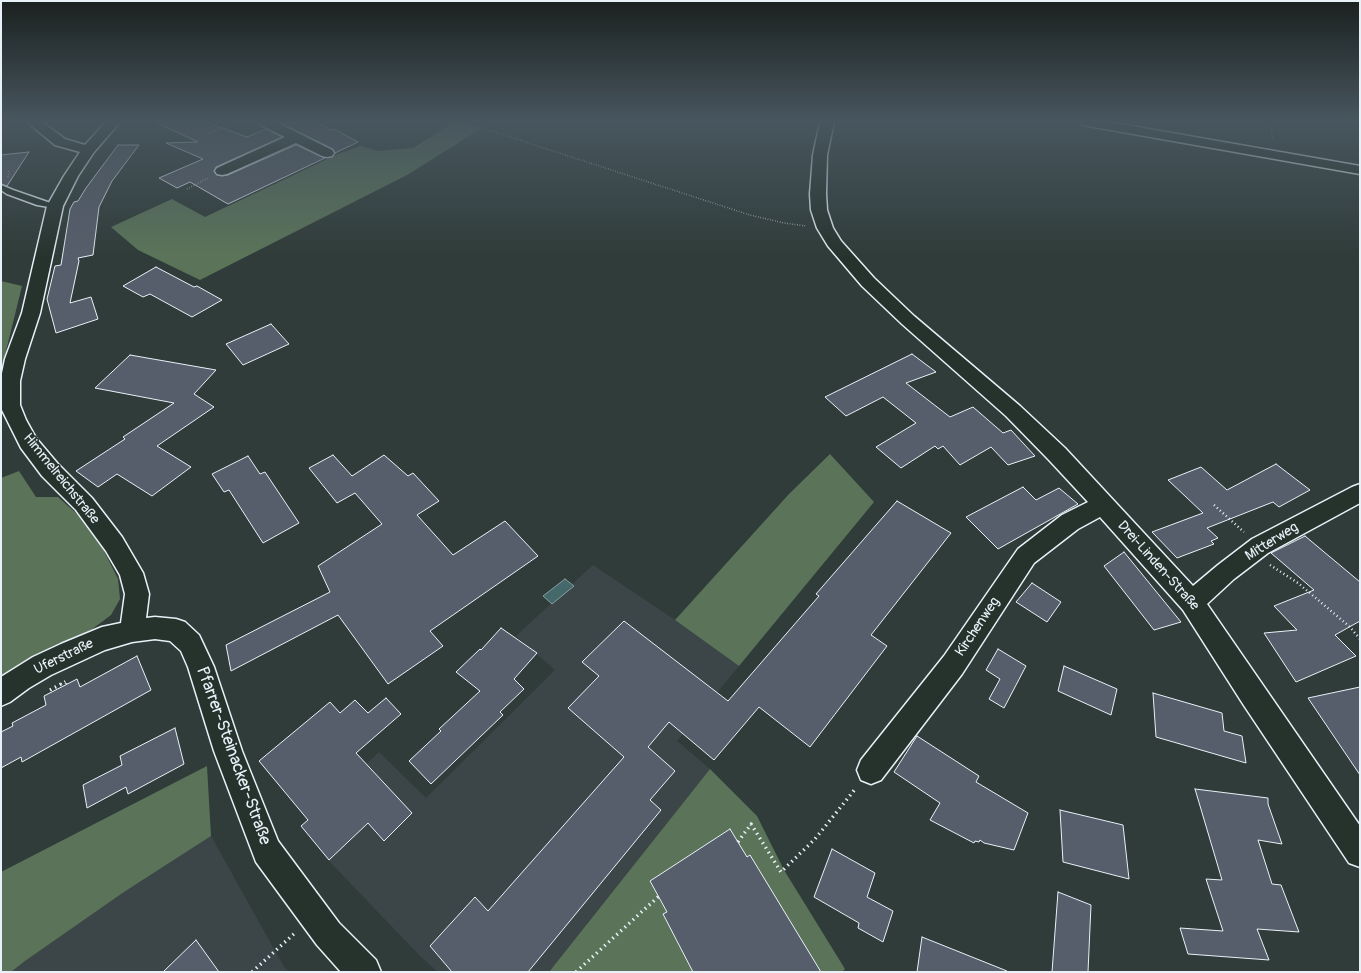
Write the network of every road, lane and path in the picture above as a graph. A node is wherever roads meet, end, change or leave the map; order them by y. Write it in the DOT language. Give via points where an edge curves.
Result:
graph roads {
  1 [pos="77,167"];
  2 [pos="230,167"];
  3 [pos="603,167"];
  4 [pos="819,167"];
  5 [pos="1345,167"];
  6 [pos="1360,170"];
  7 [pos="222,171"];
  8 [pos="1,187"];
  9 [pos="187,189"];
  10 [pos="56,206"];
  11 [pos="825,228"];
  12 [pos="1360,493"];
  13 [pos="1103,505"];
  14 [pos="1214,505"];
  15 [pos="1256,550"];
  16 [pos="1192,602"];
  17 [pos="132,631"];
  18 [pos="1360,640"];
  19 [pos="66,684"];
  20 [pos="49,691"];
  21 [pos="1,693"];
  22 [pos="870,770"];
  23 [pos="738,842"];
  24 [pos="1360,852"];
  25 [pos="659,896"];
  26 [pos="314,915"];
  27 [pos="252,972"];
  28 [pos="364,972"];
  29 [pos="576,972"];
  1 -- 10 [label="street, Himmelreichstraße"];
  2 -- 7 [label="street"];
  3 -- 11 [label="path" via="750,215 784,223"];
  4 -- 11 [label="street, Drei-Linden-Straße" via="819,210"];
  5 -- 6 [label="street"];
  7 -- 9 [label="path"];
  8 -- 10 [label="lane" via="40,203"];
  10 -- 17 [label="street, Himmelreichstraße" via="31,313 15,359 10,381 10,405 28,443 50,470 84,504 114,544 131,573 137,594"];
  11 -- 13 [label="street, Drei-Linden-Straße" via="846,259 868,282 1013,411 1057,454"];
  12 -- 15 [label="street, Mitterweg"];
  13 -- 16 [label="street, Drei-Linden-Straße"];
  13 -- 22 [label="street, Kirchenweg" via="1070,522 1026,556 953,665"];
  14 -- 15 [label="path"];
  15 -- 16 [label="street, Mitterweg"];
  15 -- 18 [label="path" via="1350,627"];
  16 -- 24 [label="street, Drei-Linden-Straße"];
  17 -- 21 [label="street, Uferstraße" via="102,639 70,652 20,679"];
  17 -- 26 [label="street, Pfarrer-Steinacker-Straße" via="155,628 176,630 190,643 201,667 245,799 267,851"];
  19 -- 20 [label="path"];
  22 -- 23 [label="path" via="815,839 782,872 751,824"];
  25 -- 29 [label="path"];
  26 -- 27 [label="path"];
  26 -- 28 [label="street, Pfarrer-Steinacker-Straße" via="328,934"];
}
